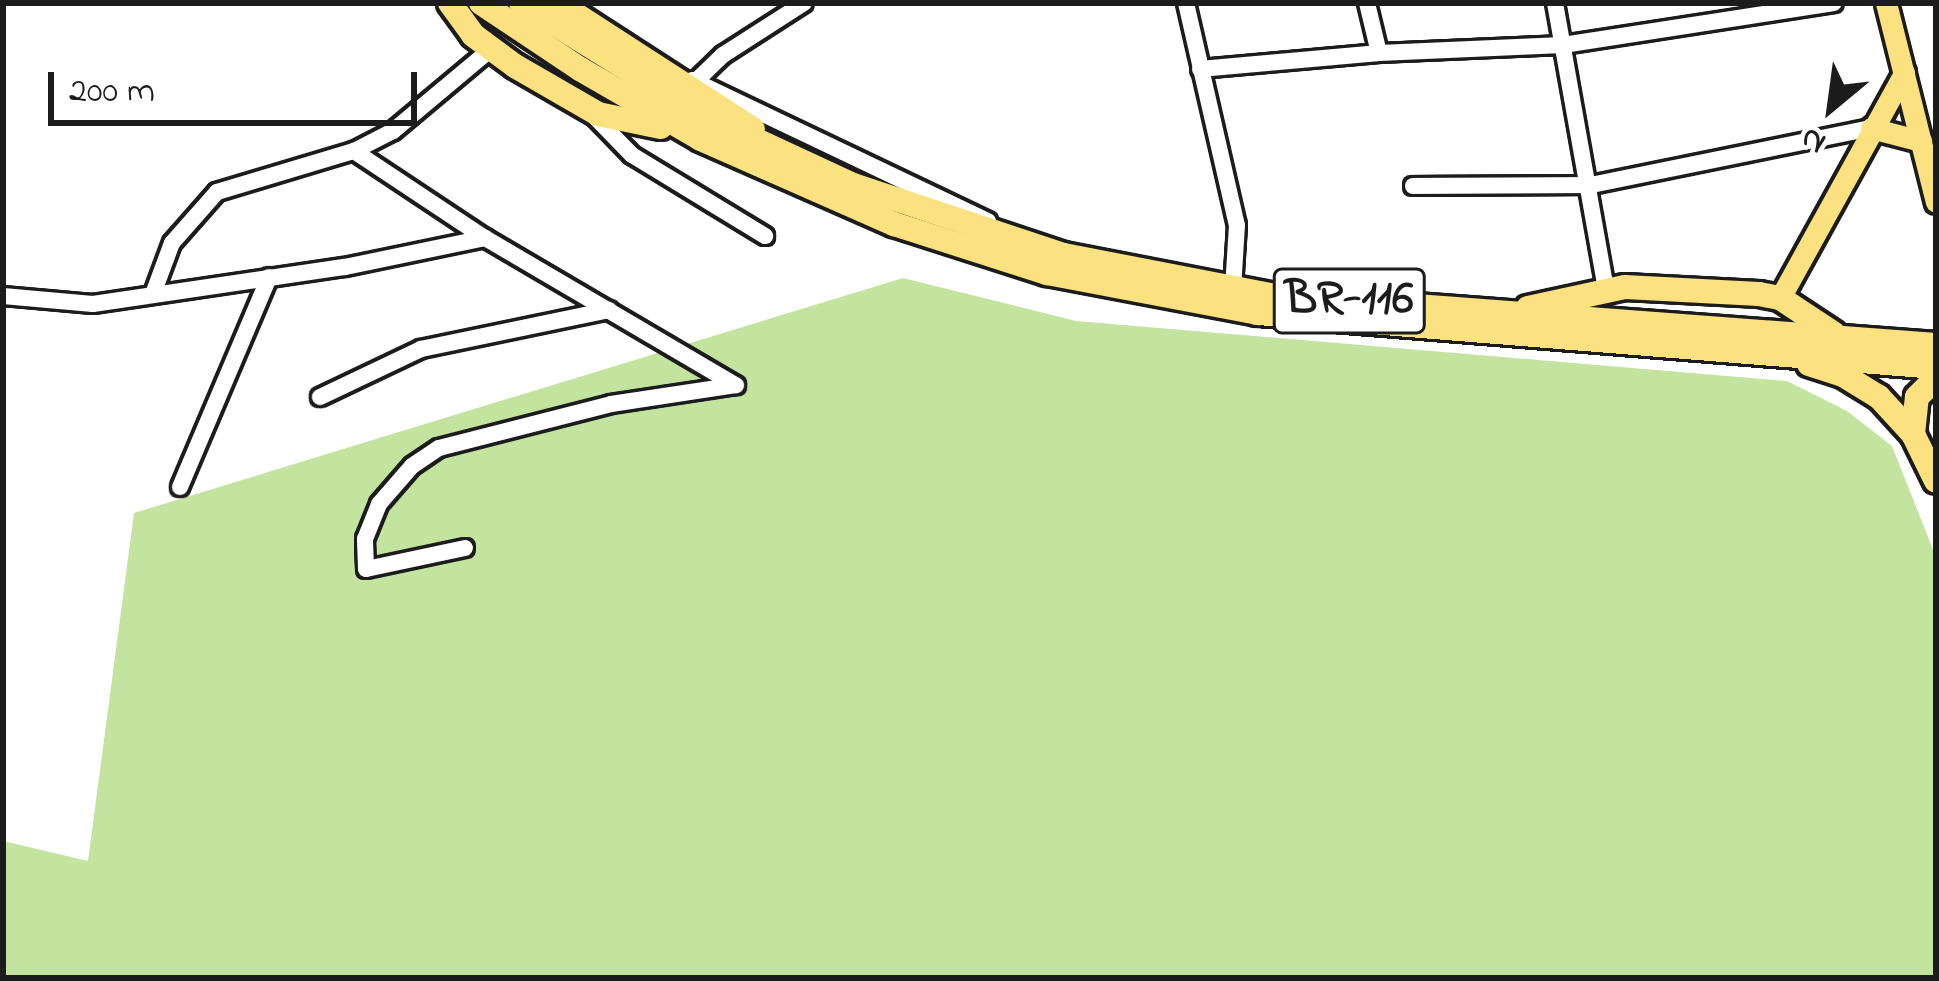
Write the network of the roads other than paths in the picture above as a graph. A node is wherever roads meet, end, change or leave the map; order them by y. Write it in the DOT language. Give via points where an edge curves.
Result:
graph roads {
  1 [pos="450,3"];
  2 [pos="482,3"];
  3 [pos="521,3"];
  4 [pos="558,3"];
  5 [pos="804,3"];
  6 [pos="1186,3"];
  7 [pos="1367,3"];
  8 [pos="1555,3"];
  9 [pos="1834,3"];
  10 [pos="1886,3"];
  11 [pos="1562,45"];
  12 [pos="491,50"];
  13 [pos="1379,53"];
  14 [pos="1199,69"];
  15 [pos="1904,73"];
  16 [pos="690,81"];
  17 [pos="588,109"];
  18 [pos="1871,128"];
  19 [pos="1922,141"];
  20 [pos="354,151"];
  21 [pos="783,153"];
  22 [pos="1591,185"];
  23 [pos="1413,186"];
  24 [pos="1936,202"];
  25 [pos="894,224"];
  26 [pos="765,236"];
  27 [pos="485,238"];
  28 [pos="1006,238"];
  29 [pos="269,278"];
  30 [pos="1233,289"];
  31 [pos="1606,289"];
  32 [pos="153,294"];
  33 [pos="3,296"];
  34 [pos="1780,298"];
  35 [pos="609,310"];
  36 [pos="1516,312"];
  37 [pos="1473,330"];
  38 [pos="1834,335"];
  39 [pos="1936,345"];
  40 [pos="1936,367"];
  41 [pos="1936,378"];
  42 [pos="320,397"];
  43 [pos="1913,434"];
  44 [pos="1936,482"];
  45 [pos="181,487"];
  46 [pos="465,548"];
  1 -- 12 [label="highway"];
  2 -- 25 [label="highway, BR-116" via="701,140"];
  3 -- 21 [label="highway, BR-116" via="682,105"];
  4 -- 16 [label="highway"];
  5 -- 16 [label="street"];
  6 -- 14 [label="street"];
  7 -- 13 [label="street"];
  8 -- 11 [label="street"];
  9 -- 11 [label="street"];
  10 -- 15 [label="main road"];
  11 -- 13 [label="street"];
  11 -- 22 [label="street"];
  12 -- 17 [label="highway"];
  12 -- 20 [label="street" via="416,116"];
  13 -- 14 [label="street"];
  14 -- 30 [label="street" via="1237,225"];
  15 -- 18 [label="main road"];
  15 -- 19 [label="main road"];
  16 -- 21 [label="highway"];
  16 -- 28 [label="street" via="970,211"];
  17 -- 25 [label="highway" via="675,132 872,223"];
  17 -- 26 [label="street" via="632,154"];
  18 -- 19 [label="main road"];
  18 -- 22 [label="street"];
  18 -- 34 [label="main road"];
  19 -- 24 [label="main road"];
  20 -- 27 [label="street"];
  20 -- 32 [label="street" via="217,192 172,243"];
  21 -- 28 [label="highway, BR-116"];
  22 -- 23 [label="street"];
  22 -- 31 [label="street"];
  25 -- 37 [label="highway, BR-116" via="972,254 1185,303"];
  27 -- 29 [label="street"];
  27 -- 35 [label="street"];
  28 -- 30 [label="highway, BR-116"];
  29 -- 32 [label="street"];
  29 -- 45 [label="street"];
  30 -- 36 [label="highway, BR-116"];
  31 -- 34 [label="highway"];
  31 -- 36 [label="highway"];
  32 -- 33 [label="street" via="93,304"];
  34 -- 38 [label="highway"];
  35 -- 42 [label="street" via="421,349"];
  35 -- 46 [label="street" via="736,385 455,440 412,466 370,523 366,569"];
  36 -- 38 [label="highway, BR-116"];
  37 -- 40 [label="highway, BR-116"];
  37 -- 43 [label="highway" via="1815,364 1879,397"];
  38 -- 39 [label="highway, BR-116"];
  41 -- 43 [label="highway" via="1917,397"];
  43 -- 44 [label="highway"];
}
